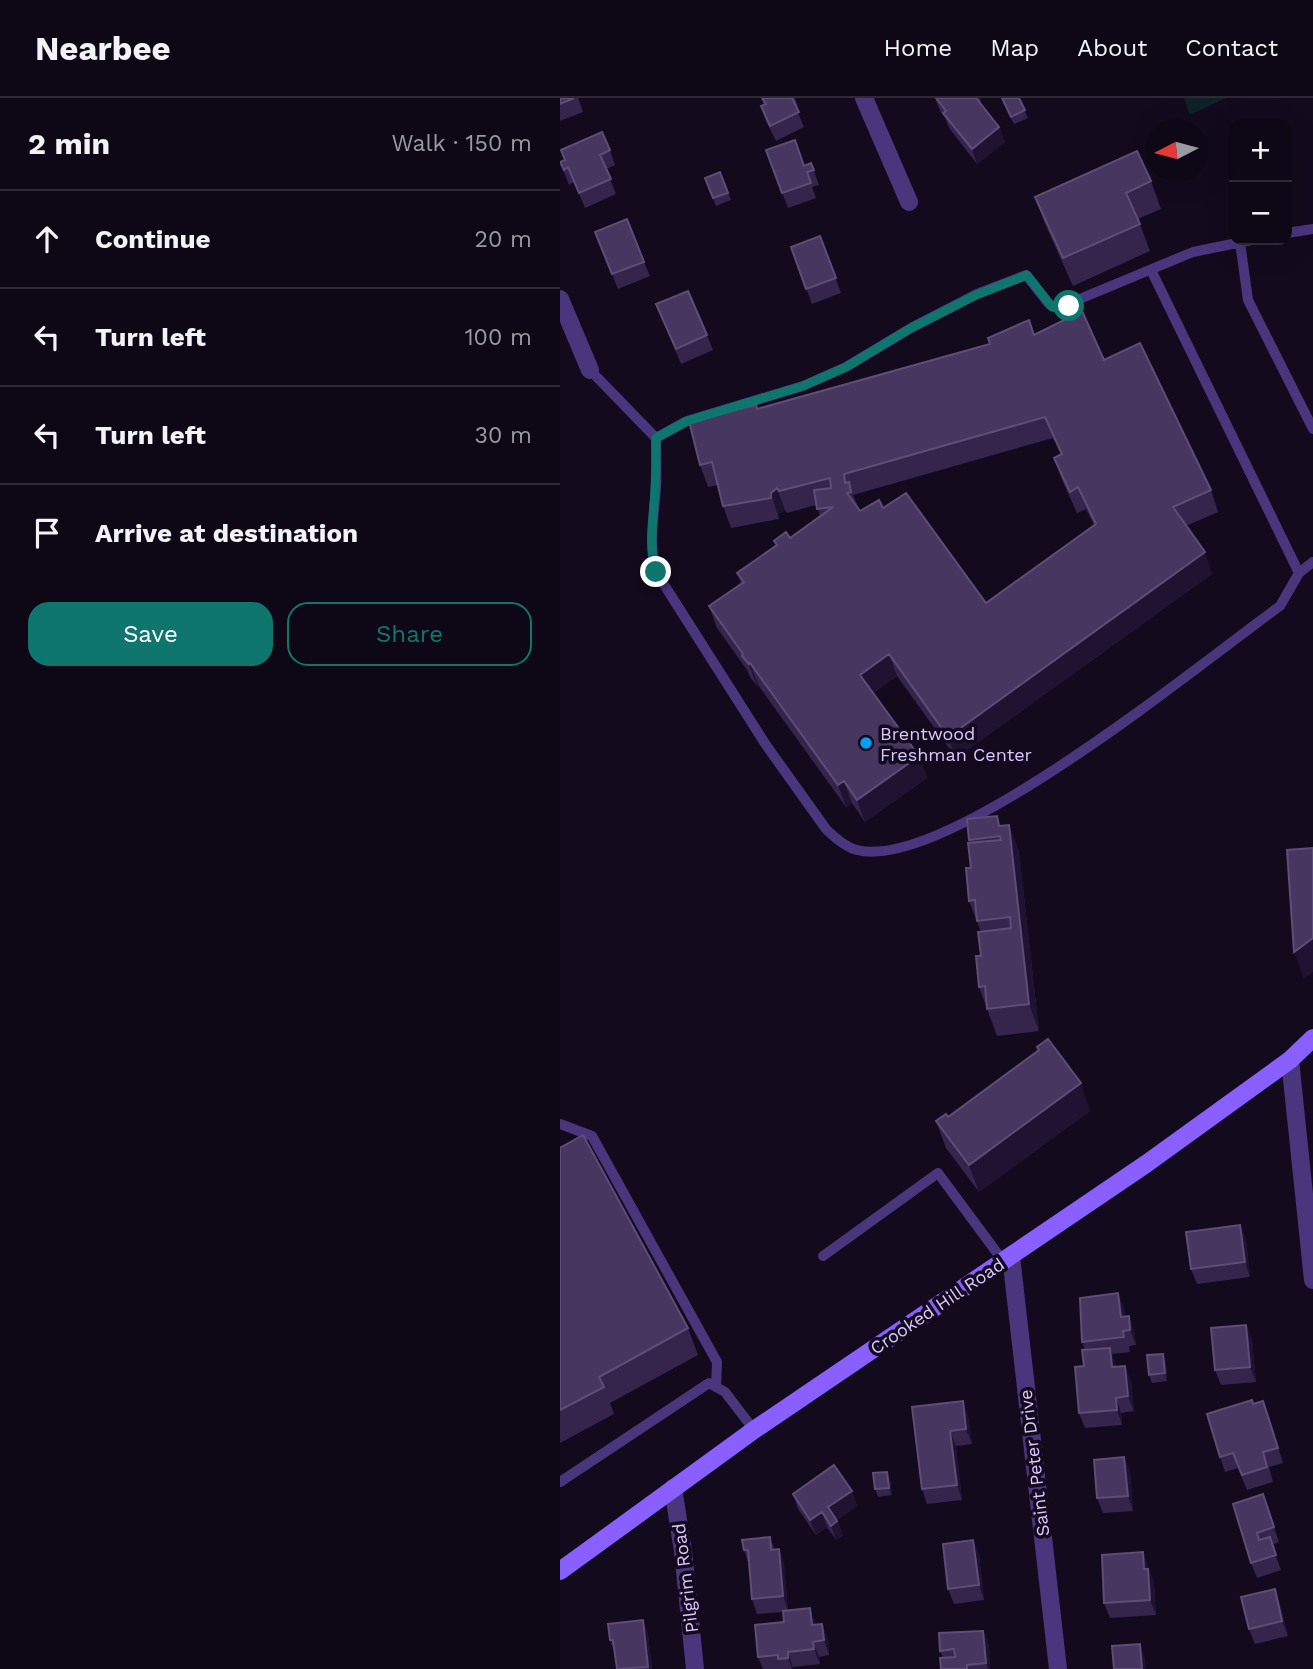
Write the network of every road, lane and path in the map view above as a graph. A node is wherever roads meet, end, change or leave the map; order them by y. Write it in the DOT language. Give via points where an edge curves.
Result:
graph roads {
  1 [pos="864,98"];
  2 [pos="909,202"];
  3 [pos="1313,229"];
  4 [pos="1292,232"];
  5 [pos="1229,245"];
  6 [pos="1246,245"];
  7 [pos="1151,270"];
  8 [pos="560,299"];
  9 [pos="590,370"];
  10 [pos="1313,429"];
  11 [pos="656,438"];
  12 [pos="1313,562"];
  13 [pos="1298,573"];
  14 [pos="1313,1038"];
  15 [pos="1290,1060"];
  16 [pos="560,1124"];
  17 [pos="822,1256"];
  18 [pos="1007,1259"];
  19 [pos="1313,1280"];
  20 [pos="716,1387"];
  21 [pos="754,1430"];
  22 [pos="560,1482"];
  23 [pos="673,1488"];
  24 [pos="560,1571"];
  25 [pos="695,1669"];
  26 [pos="1058,1669"];
  1 -- 2 [label="street"];
  3 -- 4 [label="lane"];
  5 -- 7 [label="lane" via="1193,252"];
  6 -- 10 [label="lane" via="1248,300"];
  7 -- 11 [label="lane" via="1058,308 1049,304 1027,275 911,328 846,367 687,421"];
  7 -- 13 [label="lane"];
  8 -- 9 [label="street"];
  9 -- 11 [label="lane"];
  11 -- 13 [label="lane" via="651,536 656,572 776,761 826,829 856,850 904,848 949,831 1032,786 1279,606"];
  12 -- 13 [label="lane"];
  14 -- 15 [label="main road, Crooked Hill Road"];
  15 -- 18 [label="main road, Crooked Hill Road"];
  15 -- 19 [label="street"];
  16 -- 20 [label="lane" via="592,1136 717,1362"];
  17 -- 18 [label="lane" via="938,1173"];
  18 -- 21 [label="main road, Crooked Hill Road"];
  18 -- 26 [label="street, Saint Peter Drive"];
  20 -- 21 [label="lane"];
  20 -- 22 [label="lane" via="709,1383"];
  21 -- 23 [label="main road, Crooked Hill Road"];
  23 -- 24 [label="main road, Crooked Hill Road"];
  23 -- 25 [label="street, Pilgrim Road"];
}
